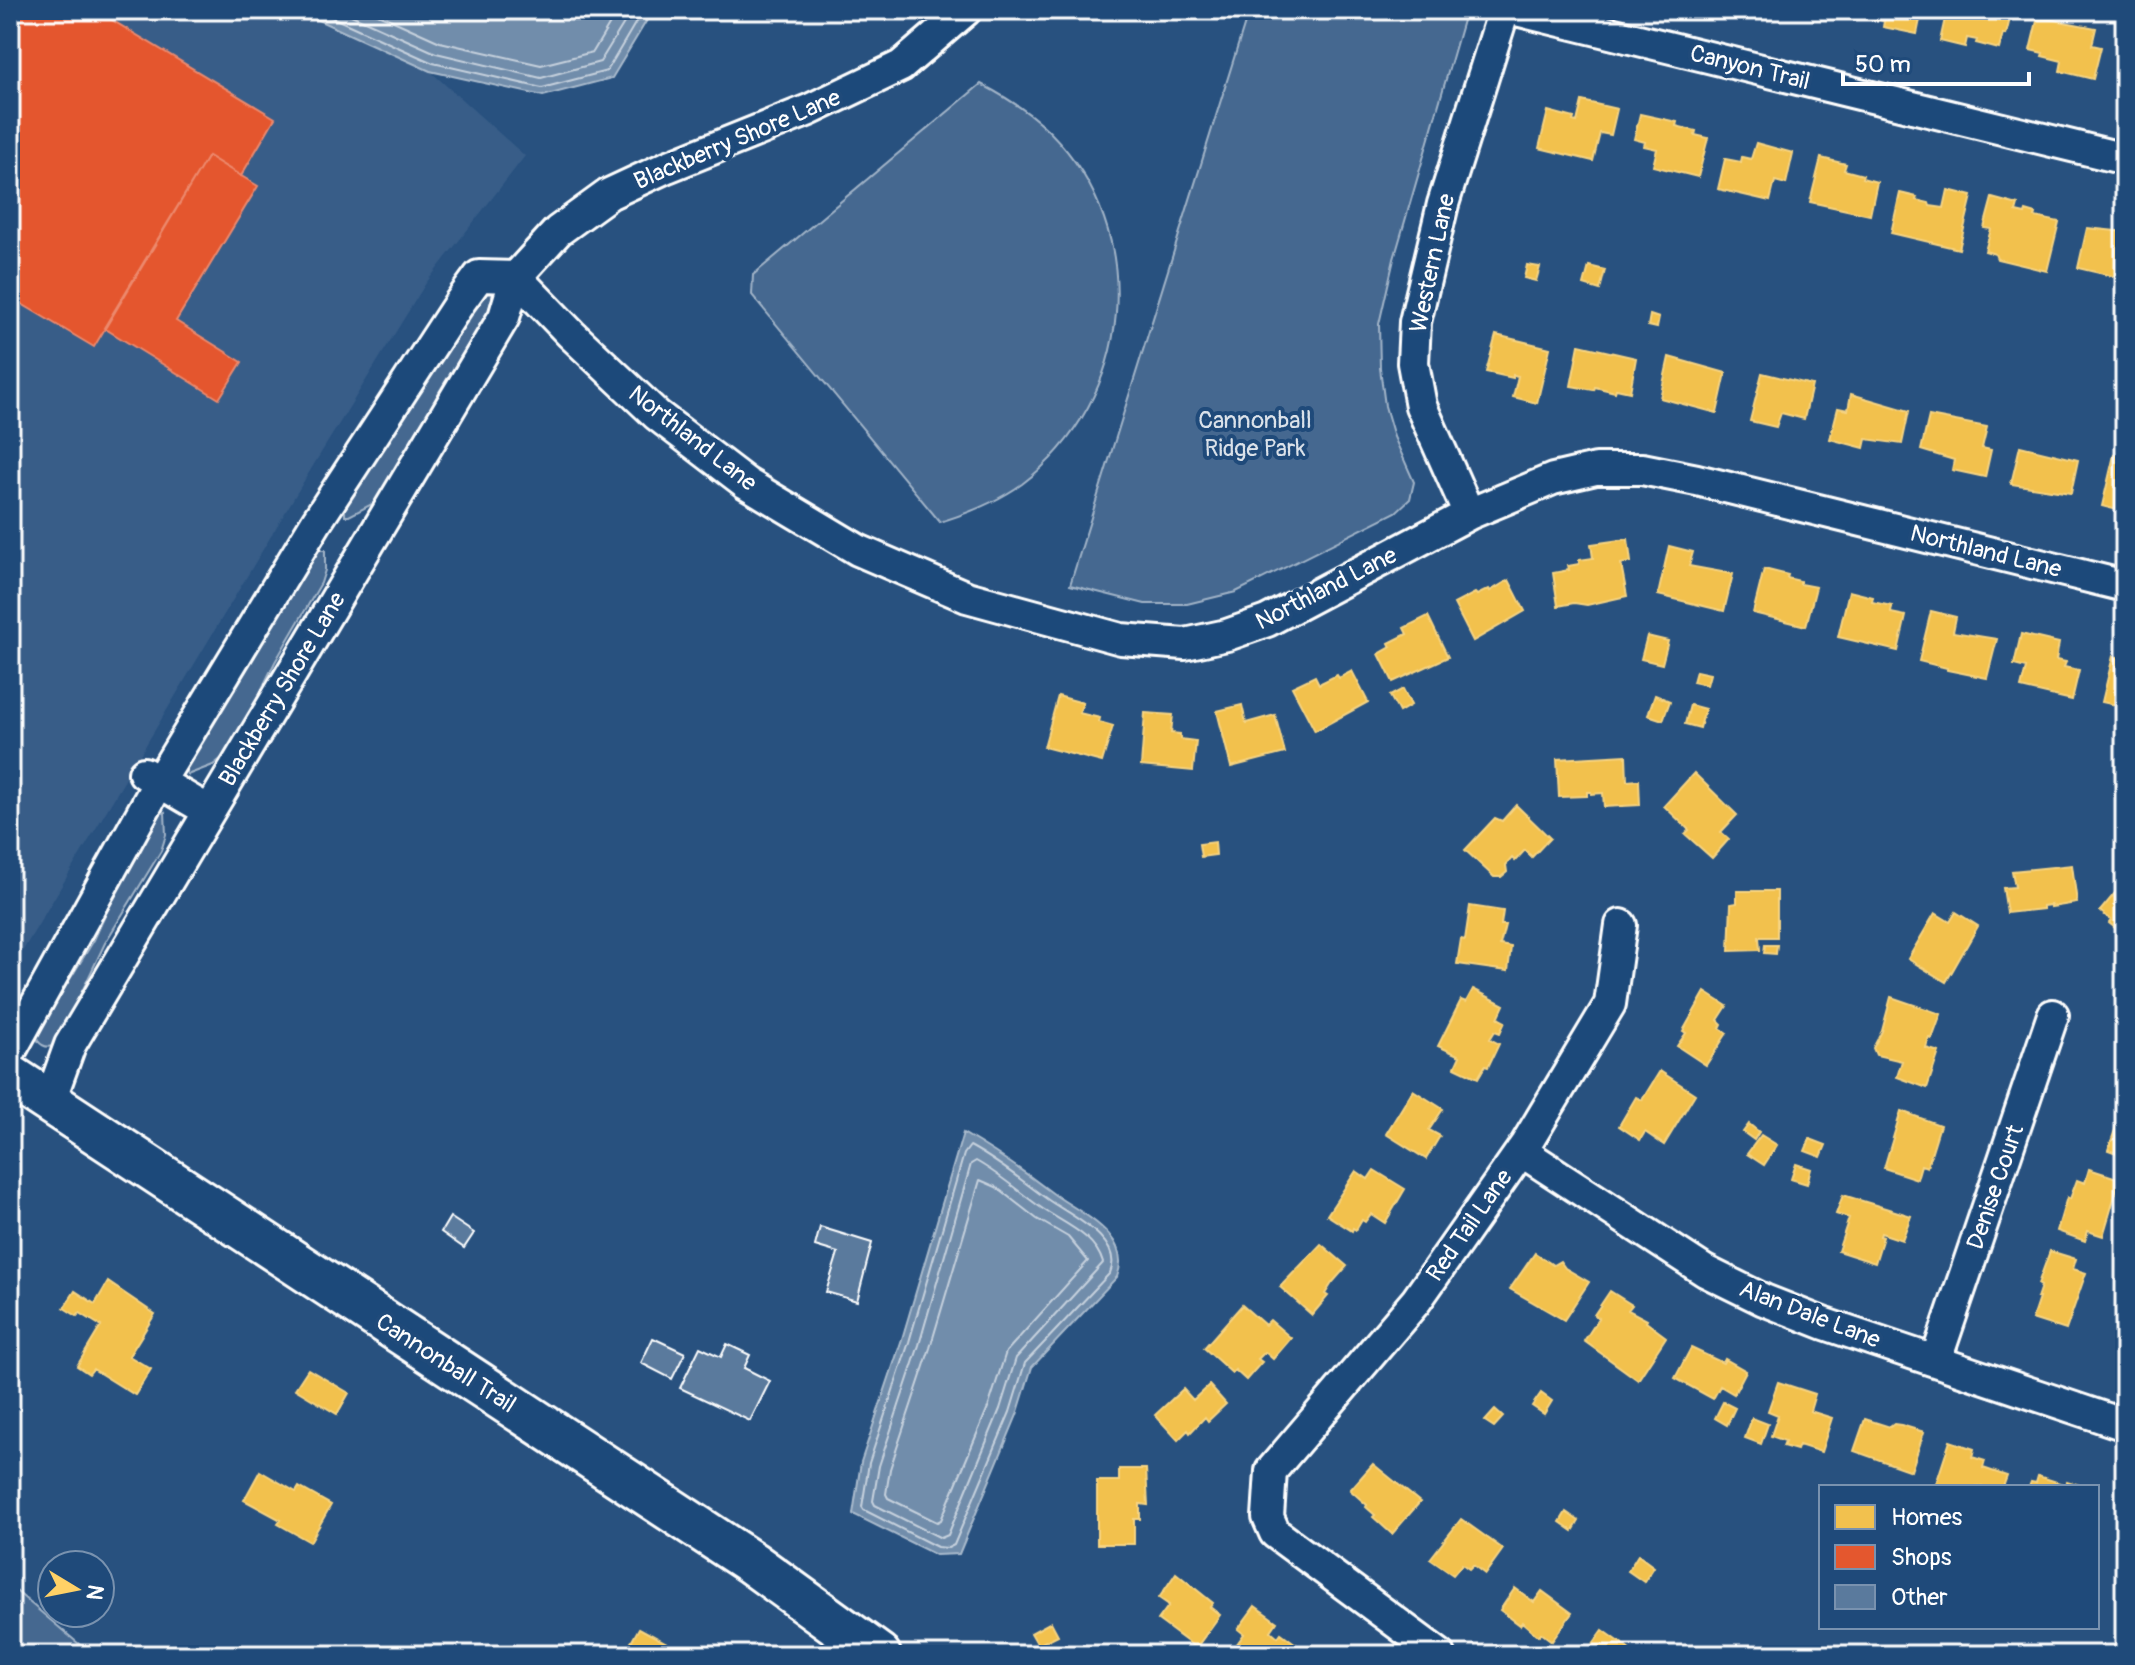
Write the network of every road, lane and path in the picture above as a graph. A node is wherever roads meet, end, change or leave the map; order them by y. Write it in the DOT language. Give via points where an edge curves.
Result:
graph roads {
  1 [pos="966,10"];
  2 [pos="1504,10"];
  3 [pos="1516,10"];
  4 [pos="2125,159"];
  5 [pos="516,277"];
  6 [pos="1469,514"];
  7 [pos="2125,586"];
  8 [pos="150,777"];
  9 [pos="209,811"];
  10 [pos="1621,925"];
  11 [pos="2053,1015"];
  12 [pos="10,1052"];
  13 [pos="10,1076"];
  14 [pos="49,1103"];
  15 [pos="1521,1151"];
  16 [pos="1936,1360"];
  17 [pos="2125,1425"];
  18 [pos="879,1655"];
  19 [pos="1440,1655"];
  1 -- 5 [label="street, Blackberry Shore Lane" via="901,66 609,194 558,231"];
  2 -- 6 [label="street, Western Lane" via="1443,204 1415,322 1413,363 1421,406"];
  3 -- 4 [label="street, Canyon Trail"];
  5 -- 6 [label="street, Northland Lane" via="657,415 746,483 845,543 967,597 1121,639 1185,644 1267,621"];
  5 -- 8 [label="street" via="479,276"];
  5 -- 9 [label="street, Blackberry Shore Lane" via="504,317"];
  6 -- 7 [label="street, Northland Lane" via="1553,479 1596,469 1642,469"];
  8 -- 9 [label="street"];
  8 -- 12 [label="street"];
  9 -- 14 [label="street, Blackberry Shore Lane" via="70,1045"];
  10 -- 15 [label="street, Red Tail Lane" via="1610,1004"];
  11 -- 16 [label="street, Denise Court"];
  13 -- 14 [label="main road, Cannonball Trail"];
  14 -- 18 [label="main road, Cannonball Trail" via="752,1563"];
  15 -- 16 [label="street, Alan Dale Lane" via="1705,1271 1818,1322"];
  15 -- 19 [label="street, Red Tail Lane" via="1416,1301 1271,1471 1268,1517 1275,1533"];
  16 -- 17 [label="street, Alan Dale Lane"];
}
